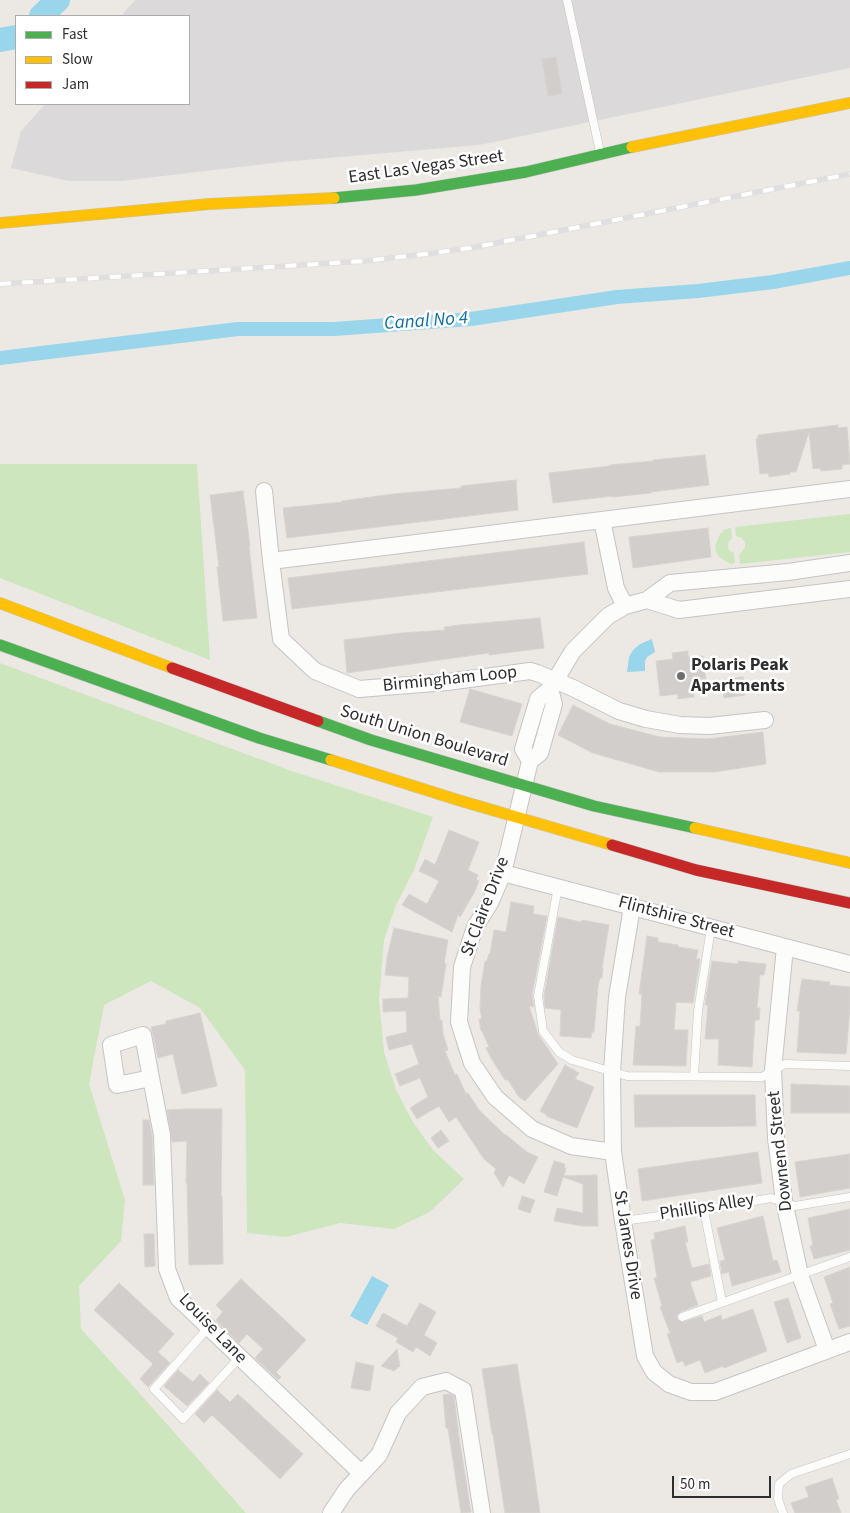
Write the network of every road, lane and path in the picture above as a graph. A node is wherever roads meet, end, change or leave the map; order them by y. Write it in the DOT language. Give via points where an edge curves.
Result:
graph roads {
  1 [pos="567,0"];
  2 [pos="850,103"];
  3 [pos="600,154"];
  4 [pos="0,222"];
  5 [pos="850,489"];
  6 [pos="264,491"];
  7 [pos="602,520"];
  8 [pos="271,561"];
  9 [pos="850,563"];
  10 [pos="850,590"];
  11 [pos="647,600"];
  12 [pos="0,603"];
  13 [pos="625,606"];
  14 [pos="0,645"];
  15 [pos="553,685"];
  16 [pos="765,720"];
  17 [pos="525,786"];
  18 [pos="516,817"];
  19 [pos="850,864"];
  20 [pos="503,873"];
  21 [pos="558,887"];
  22 [pos="850,903"];
  23 [pos="632,907"];
  24 [pos="711,928"];
  25 [pos="785,947"];
  26 [pos="850,964"];
  27 [pos="850,1066"];
  28 [pos="773,1070"];
  29 [pos="612,1072"];
  30 [pos="694,1076"];
  31 [pos="151,1078"];
  32 [pos="614,1152"];
  33 [pos="850,1197"];
  34 [pos="784,1201"];
  35 [pos="704,1210"];
  36 [pos="623,1221"];
  37 [pos="850,1257"];
  38 [pos="800,1275"];
  39 [pos="722,1302"];
  40 [pos="682,1317"];
  41 [pos="208,1328"];
  42 [pos="850,1342"];
  43 [pos="827,1350"];
  44 [pos="239,1358"];
  45 [pos="850,1454"];
  46 [pos="361,1473"];
  47 [pos="331,1513"];
  48 [pos="482,1513"];
  49 [pos="783,1513"];
  1 -- 3 [label="lane"];
  2 -- 3 [label="main road, East Las Vegas Street"];
  3 -- 4 [label="main road, East Las Vegas Street" via="526,172 416,190"];
  5 -- 7 [label="street"];
  6 -- 8 [label="street, Birmingham Loop"];
  7 -- 8 [label="street"];
  7 -- 13 [label="street" via="616,588"];
  8 -- 15 [label="street, Birmingham Loop" via="280,639 315,671 359,689 530,671"];
  9 -- 11 [label="street" via="670,583"];
  10 -- 11 [label="street" via="679,610"];
  11 -- 13 [label="street"];
  12 -- 17 [label="main road, South Union Boulevard" via="371,740"];
  13 -- 15 [label="street" via="608,616 573,651"];
  14 -- 18 [label="main road" via="259,738"];
  15 -- 16 [label="street, Birmingham Loop" via="646,719 680,725 709,726"];
  15 -- 17 [label="street, St Claire Drive" via="538,699 523,749 530,761"];
  17 -- 18 [label="street, St Claire Drive"];
  17 -- 19 [label="main road, South Union Boulevard" via="594,806"];
  18 -- 20 [label="street, St Claire Drive"];
  18 -- 22 [label="main road" via="696,870"];
  20 -- 21 [label="street, Flintshire Street"];
  20 -- 32 [label="street, St Claire Drive" via="475,927 462,967 458,1022 472,1063 495,1097 532,1129 571,1146"];
  21 -- 23 [label="street, Flintshire Street"];
  21 -- 29 [label="lane" via="538,996 543,1031 559,1052 572,1060"];
  23 -- 24 [label="street, Flintshire Street"];
  23 -- 29 [label="street, St James Drive" via="617,997"];
  24 -- 25 [label="street, Flintshire Street"];
  24 -- 30 [label="lane" via="698,1011"];
  25 -- 26 [label="street, Flintshire Street"];
  25 -- 28 [label="street, Downend Street"];
  27 -- 28 [label="lane" via="785,1064"];
  28 -- 30 [label="lane" via="762,1077"];
  28 -- 34 [label="street, Downend Street" via="776,1138"];
  29 -- 30 [label="lane" via="627,1076"];
  29 -- 32 [label="street, St James Drive"];
  31 -- 41 [label="street, Louise Lane" via="162,1135 167,1269 178,1298"];
  32 -- 36 [label="street, St James Drive"];
  33 -- 34 [label="lane, Phillips Alley" via="795,1206"];
  34 -- 35 [label="lane, Phillips Alley" via="770,1198"];
  34 -- 38 [label="street, Downend Street"];
  35 -- 36 [label="lane, Phillips Alley"];
  35 -- 39 [label="lane"];
  36 -- 43 [label="street, St James Drive" via="645,1356 654,1372 669,1384 691,1392 715,1392"];
  37 -- 38 [label="lane"];
  38 -- 39 [label="lane"];
  38 -- 43 [label="street, Downend Street"];
  39 -- 40 [label="lane"];
  41 -- 44 [label="street, Louise Lane"];
  41 -- 44 [label="lane" via="154,1389 183,1418"];
  42 -- 43 [label="street, St James Drive"];
  44 -- 46 [label="street, Louise Lane"];
  45 -- 49 [label="lane" via="791,1474 779,1484 778,1499"];
  46 -- 47 [label="street"];
  46 -- 48 [label="street" via="379,1455 398,1413 422,1387 446,1381 463,1390"];
}
